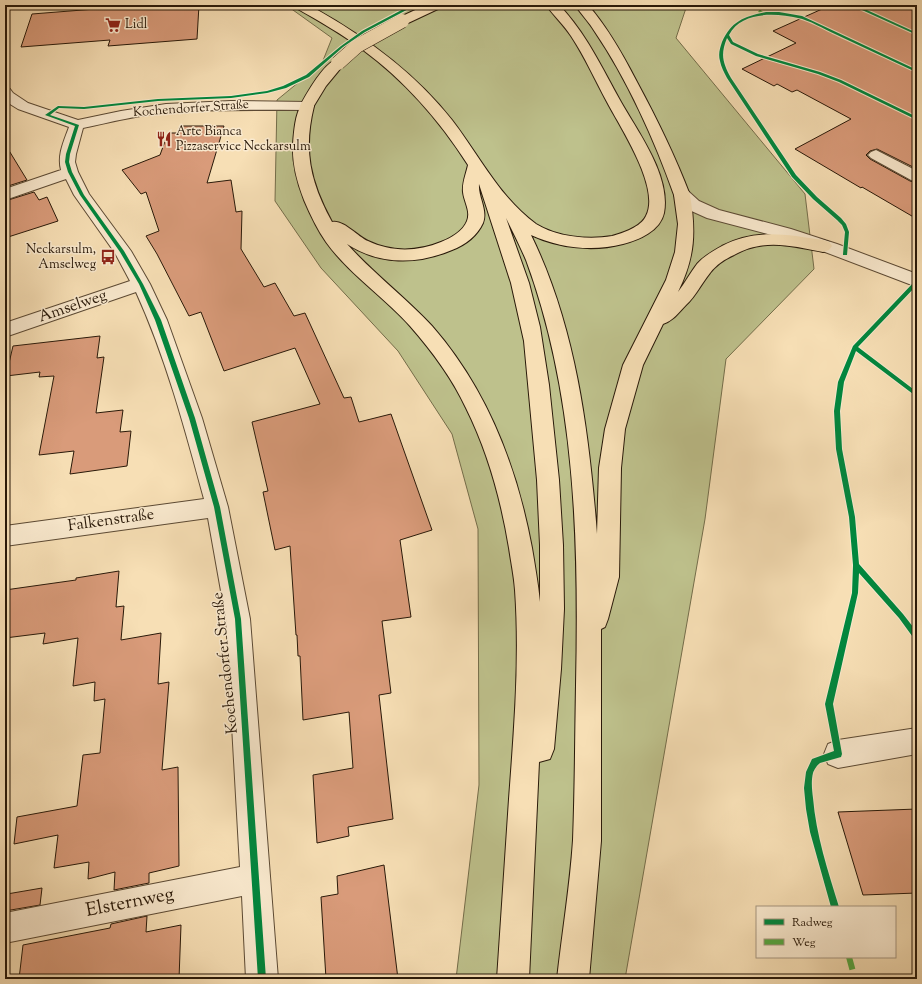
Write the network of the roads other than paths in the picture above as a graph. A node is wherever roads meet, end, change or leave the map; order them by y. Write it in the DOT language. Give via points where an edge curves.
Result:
graph roads {
  1 [pos="300,5"];
  2 [pos="436,5"];
  3 [pos="552,5"];
  4 [pos="581,5"];
  5 [pos="5,92"];
  6 [pos="307,106"];
  7 [pos="77,125"];
  8 [pos="876,155"];
  9 [pos="476,164"];
  10 [pos="70,172"];
  11 [pos="917,177"];
  12 [pos="487,183"];
  13 [pos="308,190"];
  14 [pos="5,195"];
  15 [pos="682,195"];
  16 [pos="510,209"];
  17 [pos="823,246"];
  18 [pos="917,281"];
  19 [pos="141,284"];
  20 [pos="653,326"];
  21 [pos="5,330"];
  22 [pos="217,507"];
  23 [pos="5,536"];
  24 [pos="589,647"];
  25 [pos="917,741"];
  26 [pos="838,754"];
  27 [pos="256,879"];
  28 [pos="5,928"];
  29 [pos="262,979"];
  30 [pos="513,979"];
  31 [pos="573,979"];
  1 -- 9 [label="main road" via="345,31 405,78 435,109"];
  2 -- 6 [label="main road, bridge" via="357,46 326,76"];
  3 -- 16 [label="main road" via="584,46 646,160 655,187 656,213 639,232 626,238 588,244 548,236 531,228"];
  4 -- 15 [label="main road" via="596,21 653,123"];
  5 -- 7 [label="street" via="23,106"];
  6 -- 7 [label="street, Kochendorfer Straße" via="230,105 166,108 121,114"];
  6 -- 13 [label="main road" via="301,124 299,146"];
  7 -- 10 [label="street, Kochendorfer Straße" via="68,154"];
  8 -- 11 [label="street"];
  9 -- 12 [label="main road"];
  9 -- 13 [label="main road" via="471,189 476,205 476,217 471,229 457,241 437,251 420,255 379,253 359,244 343,233"];
  10 -- 14 [label="street"];
  10 -- 19 [label="street, Kochendorfer Straße" via="82,195 112,236"];
  12 -- 16 [label="main road"];
  12 -- 30 [label="main road" via="524,298 537,365 549,482 552,590 548,666 536,794"];
  13 -- 30 [label="main road" via="333,239 432,339 466,387 498,457 515,517 527,589 529,651"];
  15 -- 17 [label="street" via="693,205 713,214 766,227"];
  15 -- 20 [label="main road" via="686,224 684,252 675,280"];
  16 -- 24 [label="main road" via="534,259 567,372 581,469 588,573"];
  17 -- 18 [label="street"];
  17 -- 20 [label="main road" via="763,239 742,244 717,256 704,268 685,296"];
  19 -- 21 [label="street, Amselweg"];
  19 -- 22 [label="street, Kochendorfer Straße" via="158,320 192,418"];
  20 -- 24 [label="main road" via="633,365 615,429 610,468 607,577"];
  22 -- 23 [label="street, Falkenstraße"];
  22 -- 27 [label="street, Kochendorfer Straße" via="238,619"];
  24 -- 31 [label="main road" via="587,841"];
  25 -- 26 [label="street"];
  27 -- 28 [label="street, Elsternweg"];
  27 -- 29 [label="street, Kochendorfer Straße"];
}
